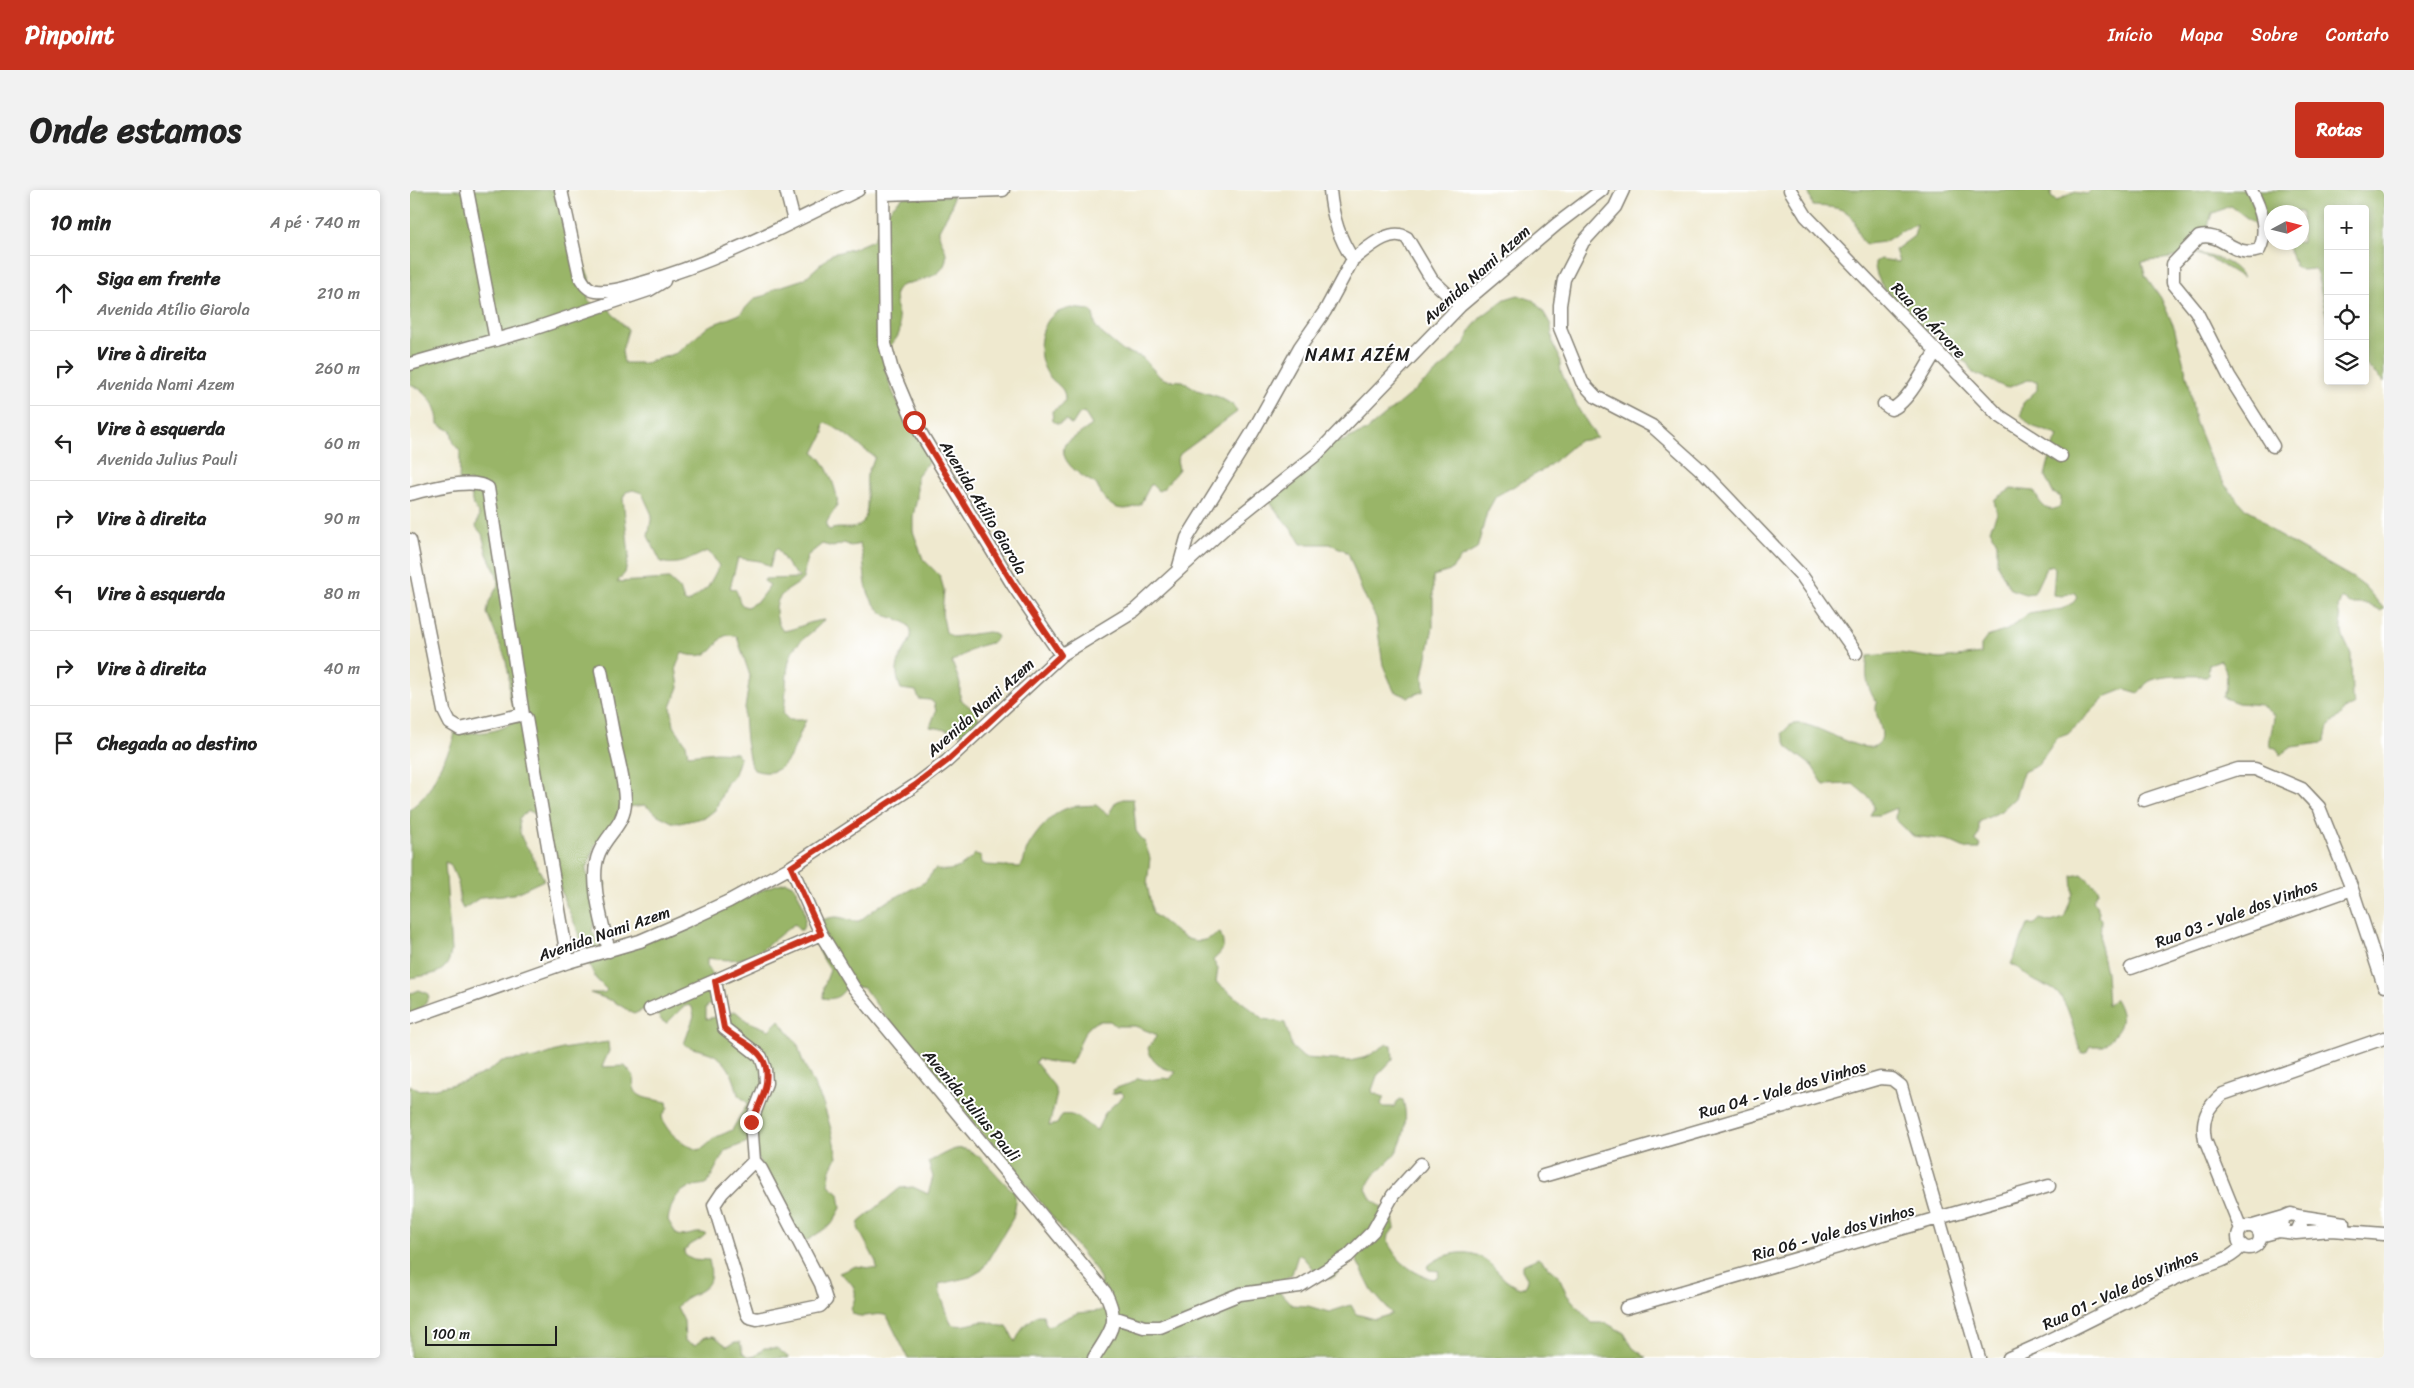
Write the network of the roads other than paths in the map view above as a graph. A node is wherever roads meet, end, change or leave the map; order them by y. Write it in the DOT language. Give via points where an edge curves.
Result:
graph roads {
  1 [pos="467,190"];
  2 [pos="561,190"];
  3 [pos="786,190"];
  4 [pos="858,190"];
  5 [pos="1002,190"];
  6 [pos="1330,190"];
  7 [pos="1602,190"];
  8 [pos="1623,190"];
  9 [pos="1790,190"];
  10 [pos="2251,190"];
  11 [pos="884,192"];
  12 [pos="1585,195"];
  13 [pos="794,221"];
  14 [pos="1353,259"];
  15 [pos="677,273"];
  16 [pos="1460,306"];
  17 [pos="496,340"];
  18 [pos="1936,351"];
  19 [pos="410,364"];
  20 [pos="1884,404"];
  21 [pos="2273,446"];
  22 [pos="2061,456"];
  23 [pos="410,494"];
  24 [pos="410,540"];
  25 [pos="1178,570"];
  26 [pos="1856,653"];
  27 [pos="1061,655"];
  28 [pos="601,670"];
  29 [pos="524,715"];
  30 [pos="2144,800"];
  31 [pos="791,867"];
  32 [pos="2352,889"];
  33 [pos="821,934"];
  34 [pos="609,951"];
  35 [pos="568,962"];
  36 [pos="2131,968"];
  37 [pos="715,981"];
  38 [pos="2384,986"];
  39 [pos="650,1009"];
  40 [pos="410,1018"];
  41 [pos="2384,1038"];
  42 [pos="754,1161"];
  43 [pos="1422,1164"];
  44 [pos="1543,1176"];
  45 [pos="2049,1186"];
  46 [pos="2298,1216"];
  47 [pos="2284,1217"];
  48 [pos="1939,1218"];
  49 [pos="2384,1226"];
  50 [pos="2252,1230"];
  51 [pos="2290,1232"];
  52 [pos="2384,1234"];
  53 [pos="2242,1245"];
  54 [pos="1626,1308"];
  55 [pos="1113,1317"];
  56 [pos="1094,1358"];
  57 [pos="1979,1358"];
  58 [pos="2009,1358"];
  1 -- 17 [label="street"];
  2 -- 15 [label="street" via="584,286 594,291 629,287"];
  3 -- 13 [label="street"];
  4 -- 13 [label="street"];
  5 -- 11 [label="street"];
  6 -- 14 [label="street" via="1338,229"];
  7 -- 12 [label="street, Avenida Nami Azem"];
  8 -- 26 [label="street" via="1615,207 1583,242 1564,279 1560,328 1582,382 1596,397 1652,426 1700,469 1802,576"];
  9 -- 18 [label="street, Rua da Árvore" via="1806,216"];
  10 -- 21 [label="street" via="2264,225 2259,250 2240,252 2212,236 2200,237 2173,264 2172,273 2173,282 2196,311 2229,376"];
  11 -- 27 [label="street, Avenida Atílio Giarola" via="885,344 892,370 914,422 1013,584"];
  12 -- 16 [label="street, Avenida Nami Azem"];
  13 -- 15 [label="street" via="706,263"];
  14 -- 16 [label="street" via="1380,240 1402,234 1432,280"];
  14 -- 25 [label="street" via="1325,311 1300,347 1187,538"];
  15 -- 17 [label="street" via="649,290"];
  16 -- 25 [label="street, Avenida Nami Azem" via="1317,454"];
  17 -- 19 [label="street"];
  18 -- 20 [label="street" via="1897,408 1891,409"];
  18 -- 22 [label="street, Rua da Árvore" via="1998,415"];
  23 -- 29 [label="street" via="463,484 481,483 488,488"];
  24 -- 29 [label="street" via="444,712 450,723 460,729"];
  25 -- 27 [label="street, Avenida Nami Azem" via="1135,610"];
  27 -- 31 [label="street, Avenida Nami Azem" via="947,761"];
  28 -- 34 [label="street" via="625,802 621,820 599,853 596,867 601,918"];
  29 -- 35 [label="street"];
  30 -- 32 [label="street" via="2238,769 2255,769 2302,789 2319,807"];
  31 -- 33 [label="street, Avenida Julius Pauli"];
  31 -- 34 [label="street, Avenida Nami Azem" via="684,922"];
  32 -- 36 [label="street, Rua 03 - Vale dos Vinhos"];
  32 -- 38 [label="street"];
  33 -- 37 [label="street"];
  33 -- 55 [label="street, Avenida Julius Pauli" via="854,988 881,1022 1089,1269 1105,1292"];
  34 -- 35 [label="street, Avenida Nami Azem"];
  35 -- 40 [label="street, Avenida Nami Azem"];
  37 -- 39 [label="street"];
  37 -- 42 [label="street" via="724,1028 761,1057 765,1069 766,1083 751,1122"];
  41 -- 50 [label="street" via="2223,1094 2211,1103 2205,1115 2205,1140"];
  42 -- 42 [label="street" via="714,1205 747,1314 757,1318 820,1306 826,1300 821,1284"];
  43 -- 55 [label="street" via="1393,1195 1373,1231 1348,1256 1300,1286 1240,1294 1160,1327 1144,1327"];
  44 -- 48 [label="street, Rua 04 - Vale dos Vinhos" via="1888,1078 1902,1086"];
  45 -- 48 [label="street, Ria 06 - Vale dos Vinhos"];
  46 -- 47 [label="street"];
  46 -- 49 [label="street"];
  46 -- 51 [label="street" via="2301,1227"];
  47 -- 50 [label="street"];
  47 -- 51 [label="street" via="2282,1224"];
  48 -- 54 [label="street, Ria 06 - Vale dos Vinhos"];
  48 -- 57 [label="street, Rua 04 - Vale dos Vinhos"];
  50 -- 51 [label="street"];
  50 -- 53 [label="street" via="2238,1237"];
  50 -- 53 [label="street, Rua 01 - Vale dos Vinhos" via="2260,1240 2254,1247"];
  51 -- 52 [label="street" via="2332,1230"];
  53 -- 58 [label="street, Rua 01 - Vale dos Vinhos" via="2232,1255 2158,1285"];
  55 -- 56 [label="street" via="1112,1330"];
}
